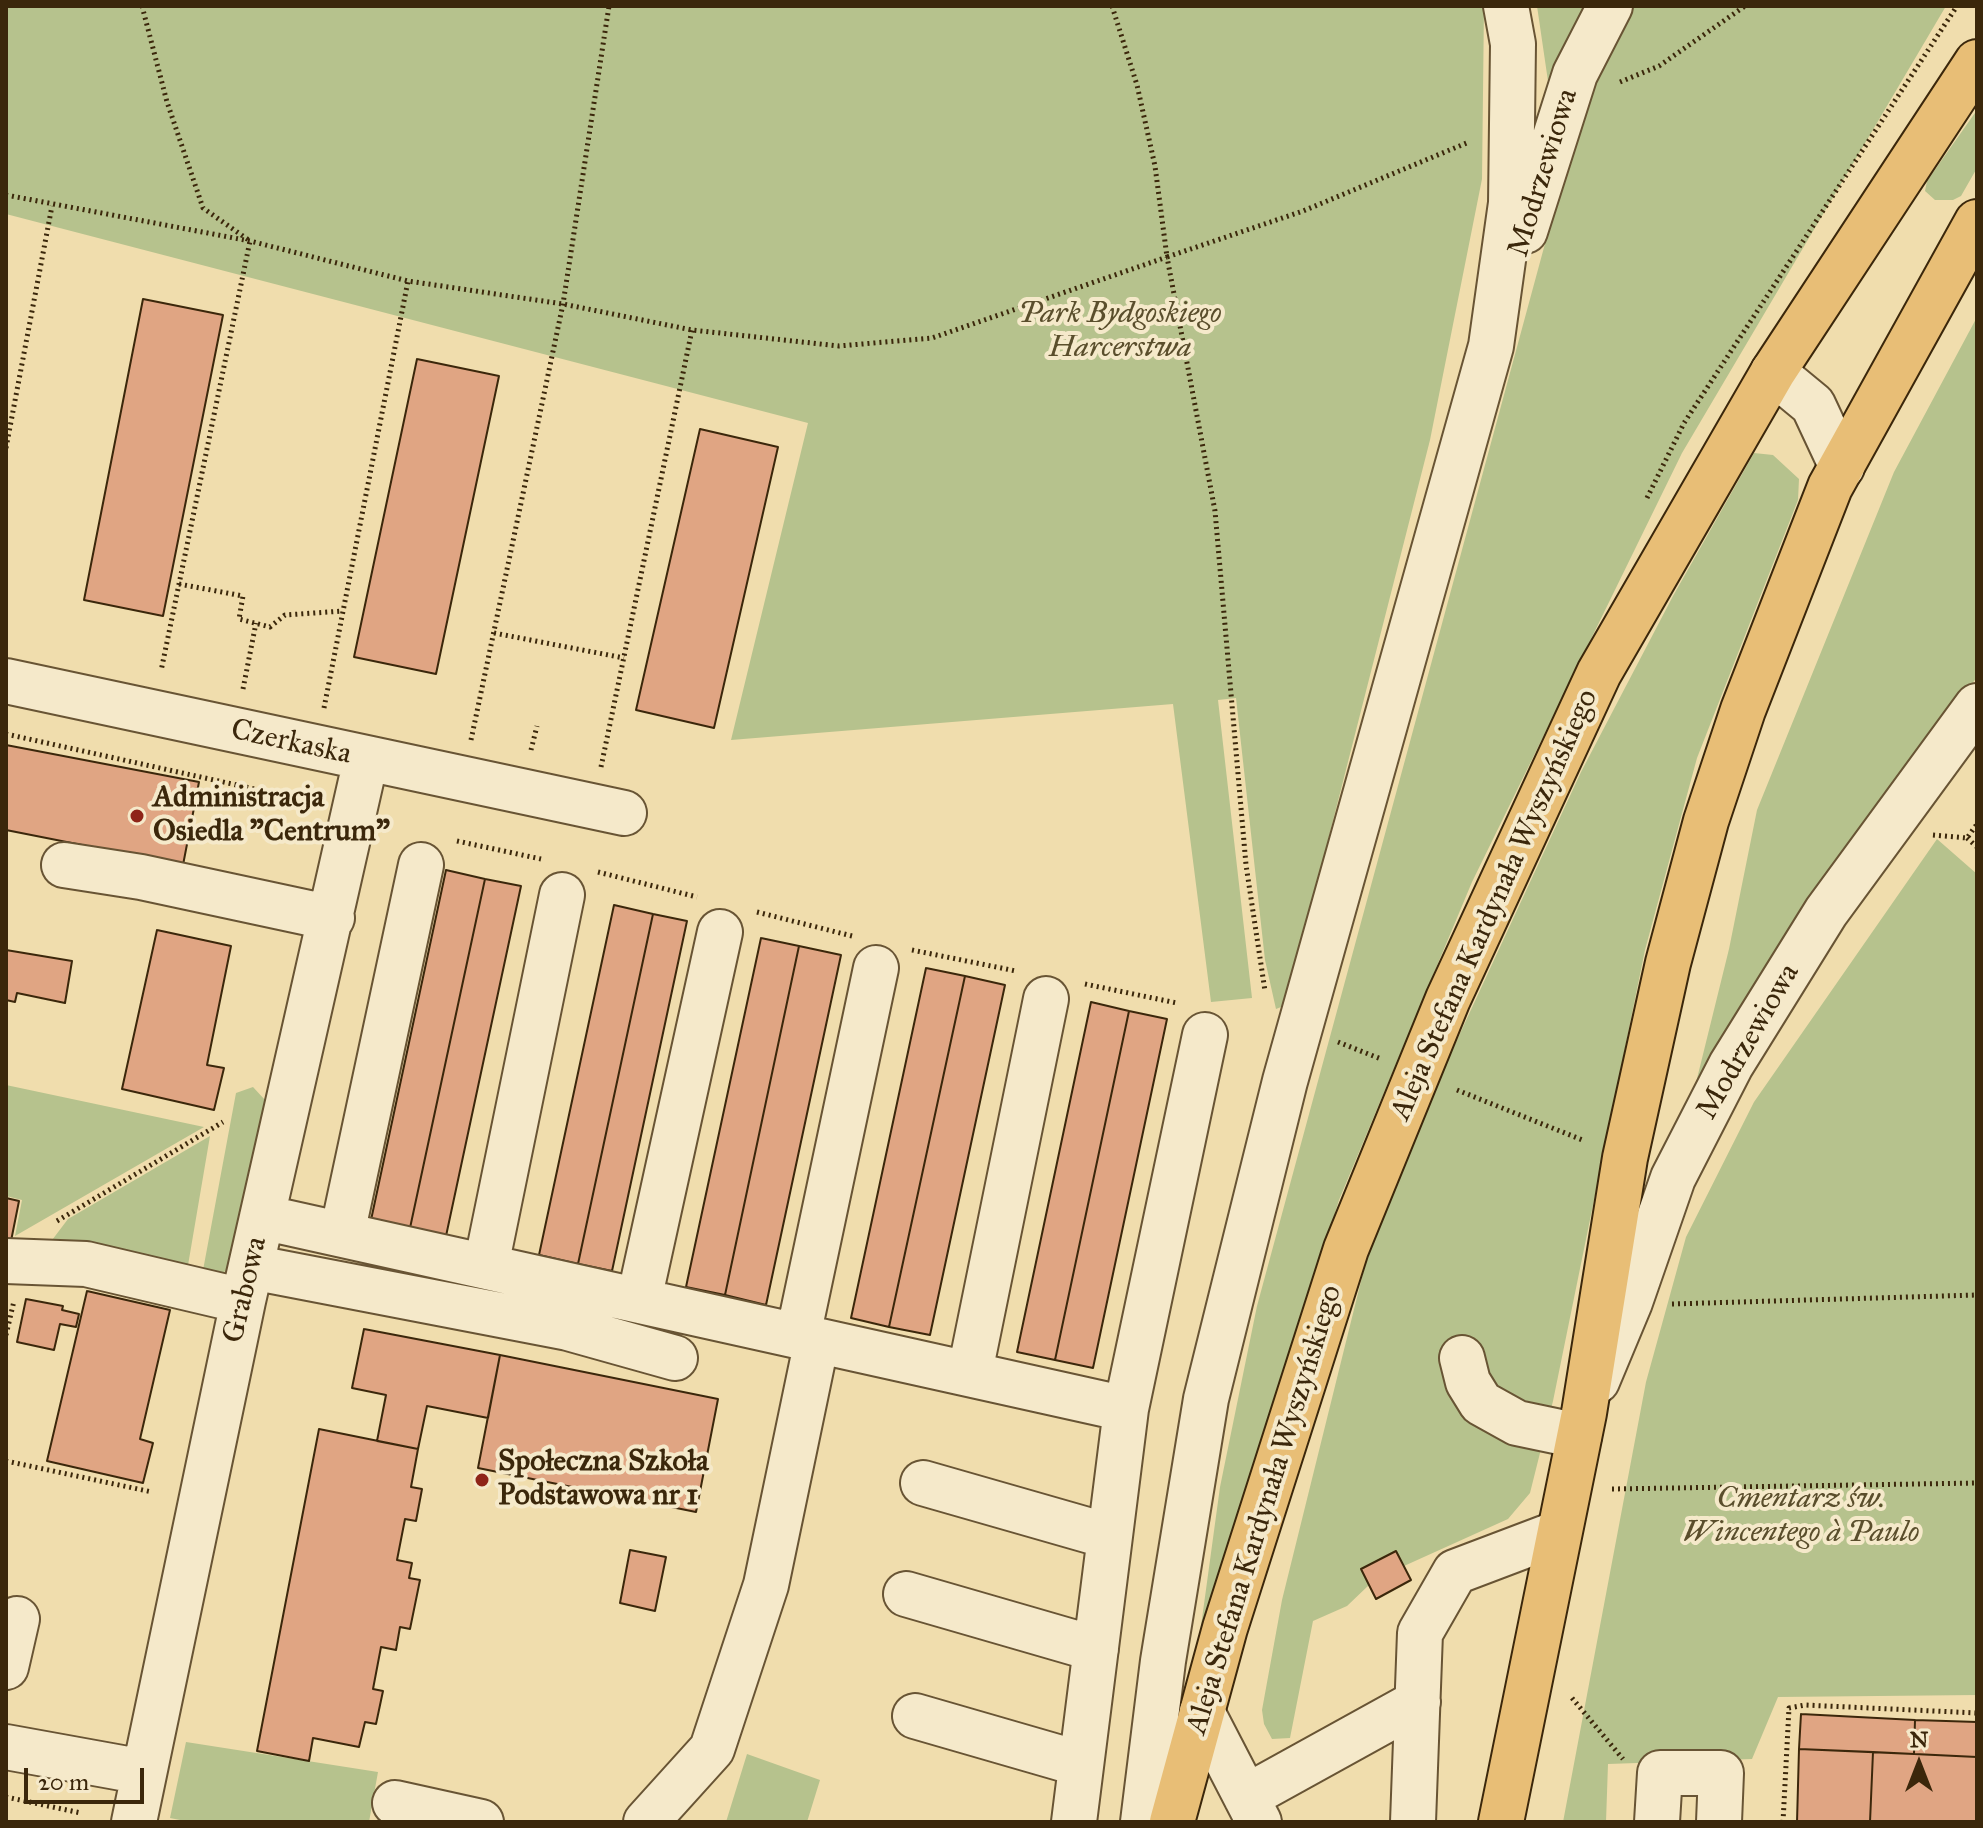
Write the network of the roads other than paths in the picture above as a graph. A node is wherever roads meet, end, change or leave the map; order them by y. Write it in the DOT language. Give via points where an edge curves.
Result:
graph roads {
  1 [pos="1506,6"];
  2 [pos="1610,6"];
  3 [pos="1977,62"];
  4 [pos="1977,222"];
  5 [pos="1491,346"];
  6 [pos="1773,372"];
  7 [pos="1842,467"];
  8 [pos="6,681"];
  9 [pos="1977,706"];
  10 [pos="366,759"];
  11 [pos="624,813"];
  12 [pos="434,852"];
  13 [pos="64,865"];
  14 [pos="570,876"];
  15 [pos="725,914"];
  16 [pos="332,918"];
  17 [pos="879,951"];
  18 [pos="1048,985"];
  19 [pos="1192,1019"];
  20 [pos="262,1217"];
  21 [pos="342,1234"];
  22 [pos="14,1260"];
  23 [pos="486,1266"];
  24 [pos="247,1284"];
  25 [pos="639,1300"];
  26 [pos="808,1338"];
  27 [pos="675,1358"];
  28 [pos="1462,1358"];
  29 [pos="970,1372"];
  30 [pos="1126,1409"];
  31 [pos="1581,1424"];
  32 [pos="923,1483"];
  33 [pos="1558,1533"];
  34 [pos="1108,1536"];
  35 [pos="906,1594"];
  36 [pos="17,1619"];
  37 [pos="1096,1649"];
  38 [pos="6,1667"];
  39 [pos="1418,1702"];
  40 [pos="1202,1712"];
  41 [pos="915,1716"];
  42 [pos="6,1747"];
  43 [pos="1081,1764"];
  44 [pos="144,1772"];
  45 [pos="395,1803"];
  46 [pos="1253,1810"];
  47 [pos="134,1822"];
  48 [pos="481,1822"];
  49 [pos="646,1822"];
  50 [pos="1074,1822"];
  51 [pos="1143,1822"];
  52 [pos="1172,1822"];
  53 [pos="1413,1822"];
  54 [pos="1501,1822"];
  55 [pos="1657,1822"];
  56 [pos="1719,1822"];
  1 -- 5 [label="street" via="1513,44 1511,203"];
  2 -- 5 [label="street, Modrzewiowa" via="1575,74"];
  3 -- 6 [label="main road, Aleja Stefana Kardynała Wyszyńskiego"];
  4 -- 7 [label="main road"];
  5 -- 51 [label="street" via="1285,1081 1206,1399"];
  6 -- 7 [label="street" via="1813,405"];
  6 -- 40 [label="main road, Aleja Stefana Kardynała Wyszyńskiego" via="1599,673 1448,999 1403,1068"];
  7 -- 31 [label="main road" via="1743,710 1706,821 1625,1158"];
  8 -- 10 [label="street, Czerkaska"];
  9 -- 31 [label="street, Modrzewiowa" via="1826,912 1731,1065 1673,1178"];
  10 -- 11 [label="street, Czerkaska"];
  10 -- 16 [label="street, Grabowa"];
  12 -- 21 [label="street"];
  13 -- 16 [label="street"];
  14 -- 23 [label="street"];
  15 -- 25 [label="street"];
  16 -- 20 [label="street, Grabowa"];
  17 -- 26 [label="street"];
  18 -- 29 [label="street"];
  19 -- 30 [label="street"];
  20 -- 21 [label="street"];
  20 -- 24 [label="street, Grabowa"];
  21 -- 23 [label="street"];
  22 -- 24 [label="street"];
  23 -- 25 [label="street"];
  24 -- 27 [label="street" via="568,1328"];
  24 -- 44 [label="street, Grabowa"];
  25 -- 26 [label="street"];
  26 -- 29 [label="street"];
  26 -- 49 [label="street" via="766,1585 712,1749"];
  28 -- 31 [label="street" via="1481,1403 1517,1423"];
  29 -- 30 [label="street"];
  30 -- 34 [label="street"];
  31 -- 33 [label="main road"];
  32 -- 34 [label="street"];
  33 -- 39 [label="street" via="1455,1572 1420,1633"];
  33 -- 54 [label="main road"];
  34 -- 37 [label="street"];
  35 -- 37 [label="street"];
  36 -- 38 [label="street"];
  37 -- 43 [label="street"];
  39 -- 46 [label="street"];
  39 -- 53 [label="street"];
  40 -- 46 [label="street"];
  40 -- 52 [label="main road, Aleja Stefana Kardynała Wyszyńskiego"];
  41 -- 43 [label="street"];
  42 -- 44 [label="street"];
  43 -- 50 [label="street"];
  44 -- 47 [label="street, Grabowa"];
  45 -- 48 [label="street"];
  55 -- 56 [label="street" via="1660,1773 1721,1773"];
}
